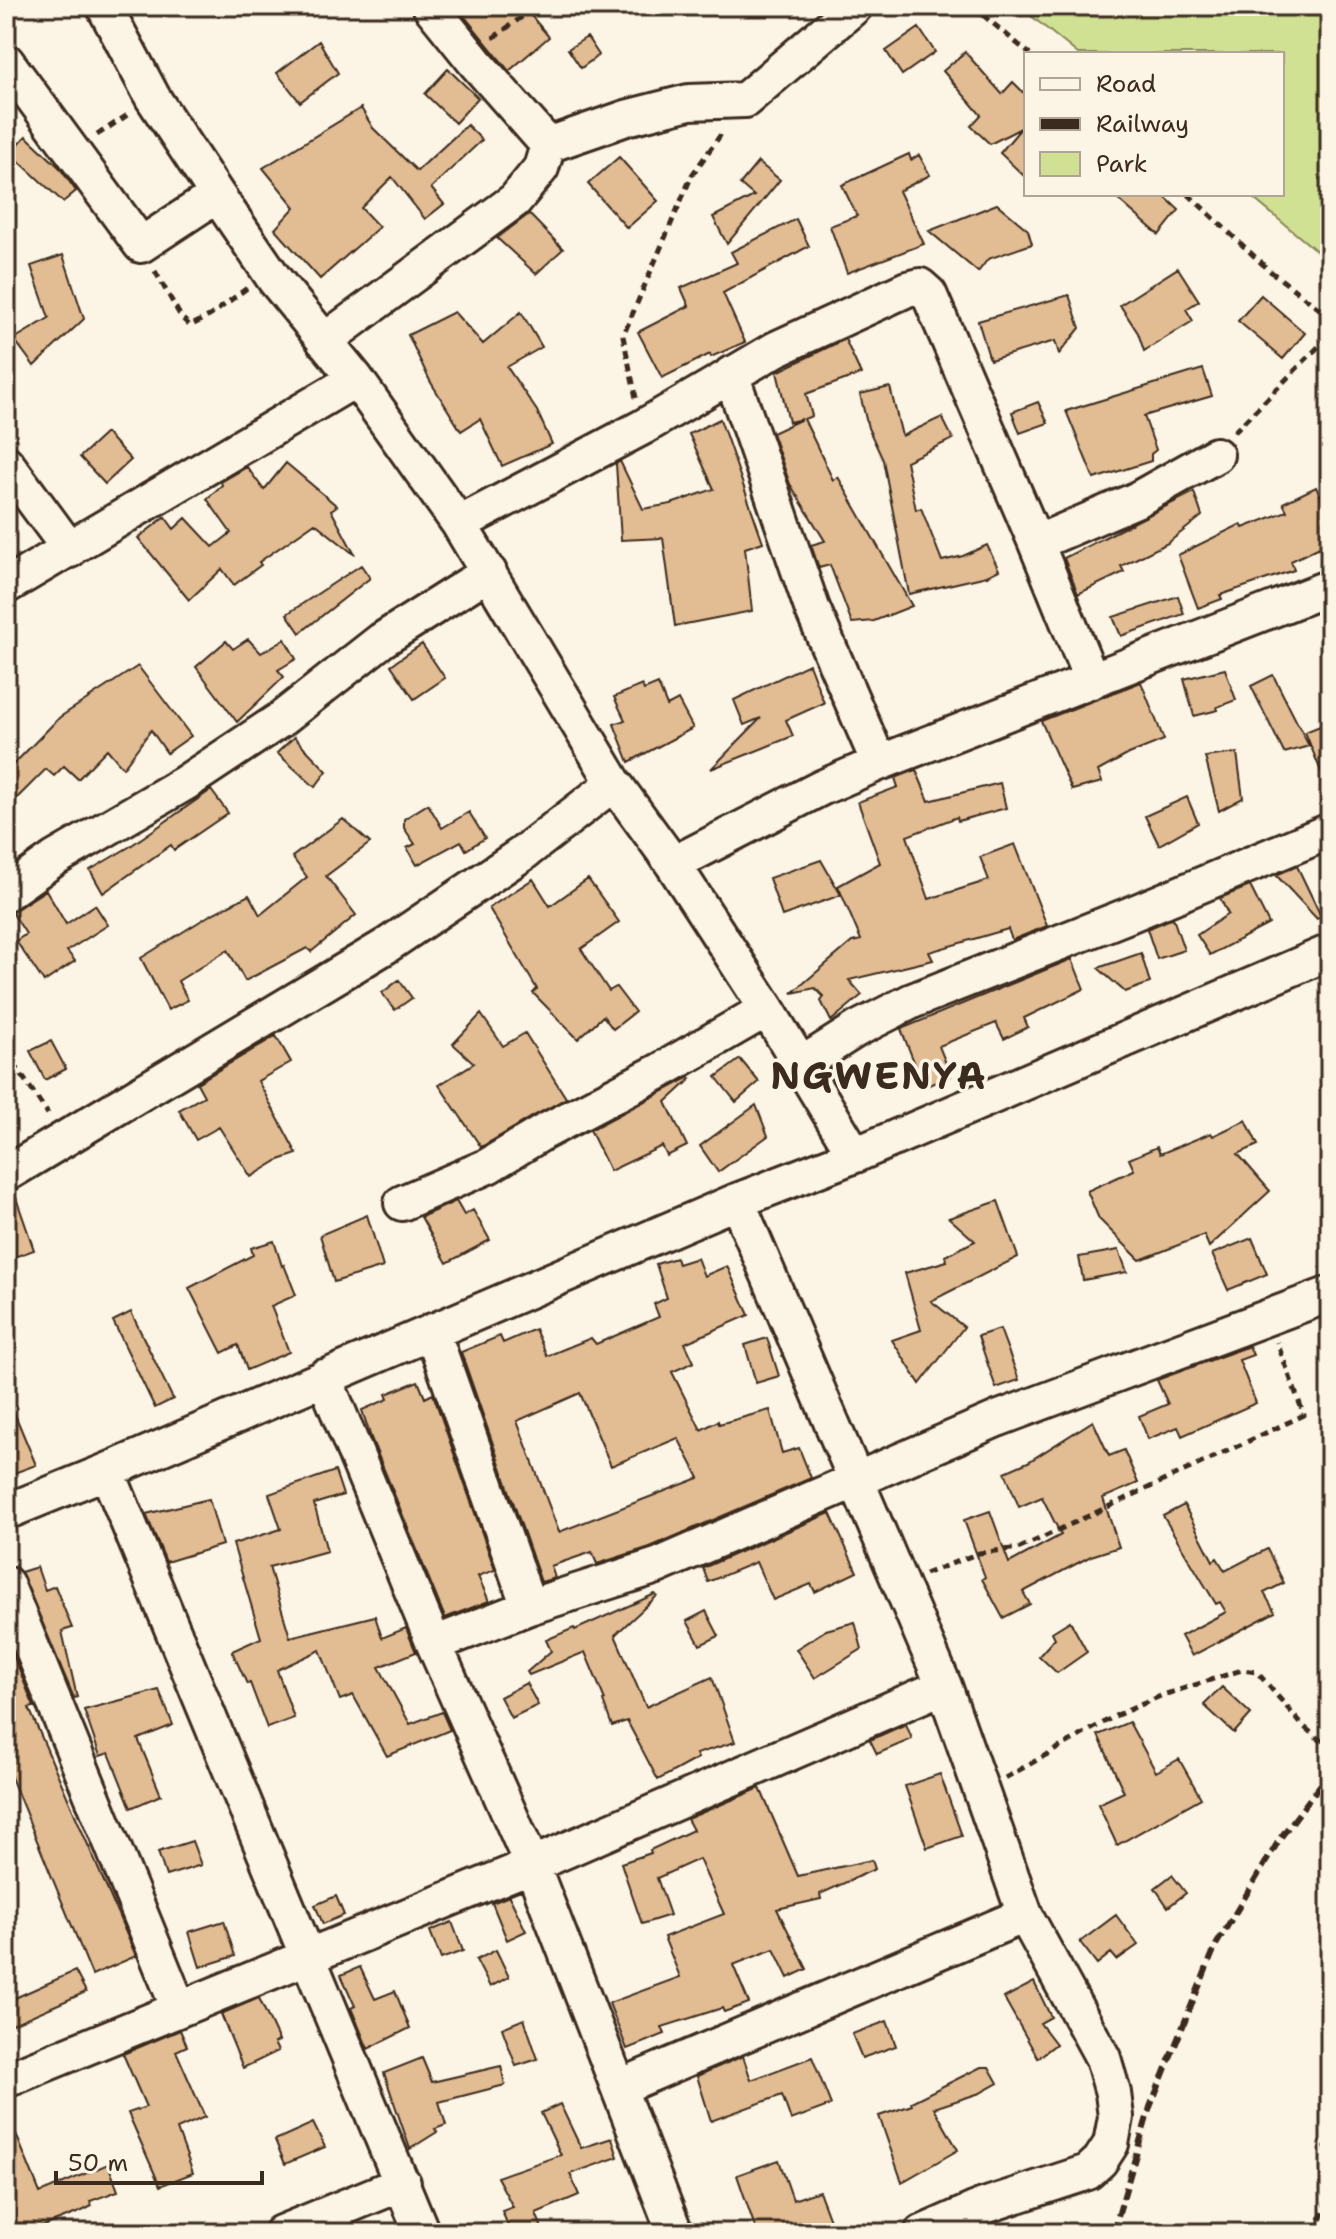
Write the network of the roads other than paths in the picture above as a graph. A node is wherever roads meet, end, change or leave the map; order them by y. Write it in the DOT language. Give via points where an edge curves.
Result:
graph roads {
  1 [pos="104,6"];
  2 [pos="430,6"];
  3 [pos="855,6"];
  4 [pos="6,61"];
  5 [pos="548,145"];
  6 [pos="217,195"];
  7 [pos="324,341"];
  8 [pos="731,374"];
  9 [pos="356,379"];
  10 [pos="1216,455"];
  11 [pos="6,463"];
  12 [pos="459,524"];
  13 [pos="1036,543"];
  14 [pos="70,550"];
  15 [pos="489,572"];
  16 [pos="6,586"];
  17 [pos="1330,587"];
  18 [pos="1092,681"];
  19 [pos="879,763"];
  20 [pos="614,783"];
  21 [pos="1330,831"];
  22 [pos="673,864"];
  23 [pos="6,893"];
  24 [pos="1330,952"];
  25 [pos="767,1009"];
  26 [pos="802,1064"];
  27 [pos="855,1155"];
  28 [pos="6,1174"];
  29 [pos="737,1201"];
  30 [pos="402,1203"];
  31 [pos="1330,1294"];
  32 [pos="432,1331"];
  33 [pos="324,1377"];
  34 [pos="107,1471"];
  35 [pos="857,1478"];
  36 [pos="6,1512"];
  37 [pos="6,1584"];
  38 [pos="529,1607"];
  39 [pos="434,1644"];
  40 [pos="944,1686"];
  41 [pos="532,1865"];
  42 [pos="1025,1915"];
  43 [pos="306,1957"];
  44 [pos="179,2009"];
  45 [pos="6,2080"];
  46 [pos="620,2087"];
  47 [pos="403,2183"];
  48 [pos="986,2220"];
  49 [pos="281,2233"];
  50 [pos="422,2233"];
  51 [pos="675,2233"];
  52 [pos="922,2233"];
  1 -- 6 [label="street" via="153,98"];
  2 -- 5 [label="street"];
  3 -- 5 [label="street" via="745,100 689,102"];
  4 -- 6 [label="street" via="141,245"];
  5 -- 7 [label="street" via="541,168 515,200"];
  6 -- 7 [label="street"];
  7 -- 9 [label="street"];
  8 -- 12 [label="street"];
  8 -- 13 [label="street" via="920,286 929,294"];
  8 -- 19 [label="street" via="812,608"];
  9 -- 12 [label="street"];
  9 -- 14 [label="street"];
  10 -- 13 [label="street" via="1136,500"];
  11 -- 14 [label="street"];
  12 -- 15 [label="street"];
  13 -- 18 [label="street"];
  14 -- 16 [label="street"];
  15 -- 20 [label="street"];
  15 -- 23 [label="street" via="382,640 185,783"];
  17 -- 18 [label="street"];
  18 -- 19 [label="street"];
  19 -- 22 [label="street"];
  20 -- 22 [label="street"];
  20 -- 28 [label="street" via="522,854 386,946"];
  21 -- 26 [label="street" via="912,1001"];
  22 -- 25 [label="street"];
  24 -- 27 [label="street"];
  25 -- 26 [label="street"];
  25 -- 30 [label="street" via="488,1166"];
  26 -- 27 [label="street"];
  27 -- 29 [label="street"];
  29 -- 32 [label="street"];
  29 -- 35 [label="street"];
  31 -- 35 [label="street" via="997,1419"];
  32 -- 33 [label="street"];
  32 -- 38 [label="street"];
  33 -- 34 [label="street"];
  33 -- 39 [label="street"];
  34 -- 36 [label="street"];
  34 -- 43 [label="street"];
  35 -- 38 [label="street" via="657,1566"];
  35 -- 40 [label="street"];
  37 -- 44 [label="street"];
  38 -- 39 [label="street"];
  39 -- 41 [label="street"];
  40 -- 41 [label="street"];
  40 -- 42 [label="street"];
  41 -- 43 [label="street"];
  41 -- 46 [label="street"];
  42 -- 46 [label="street"];
  42 -- 48 [label="street" via="1103,2058 1116,2117 1111,2144 1088,2172"];
  43 -- 44 [label="street"];
  43 -- 47 [label="street"];
  44 -- 45 [label="street"];
  46 -- 51 [label="street"];
  47 -- 49 [label="street"];
  47 -- 50 [label="street"];
  48 -- 52 [label="street"];
}
